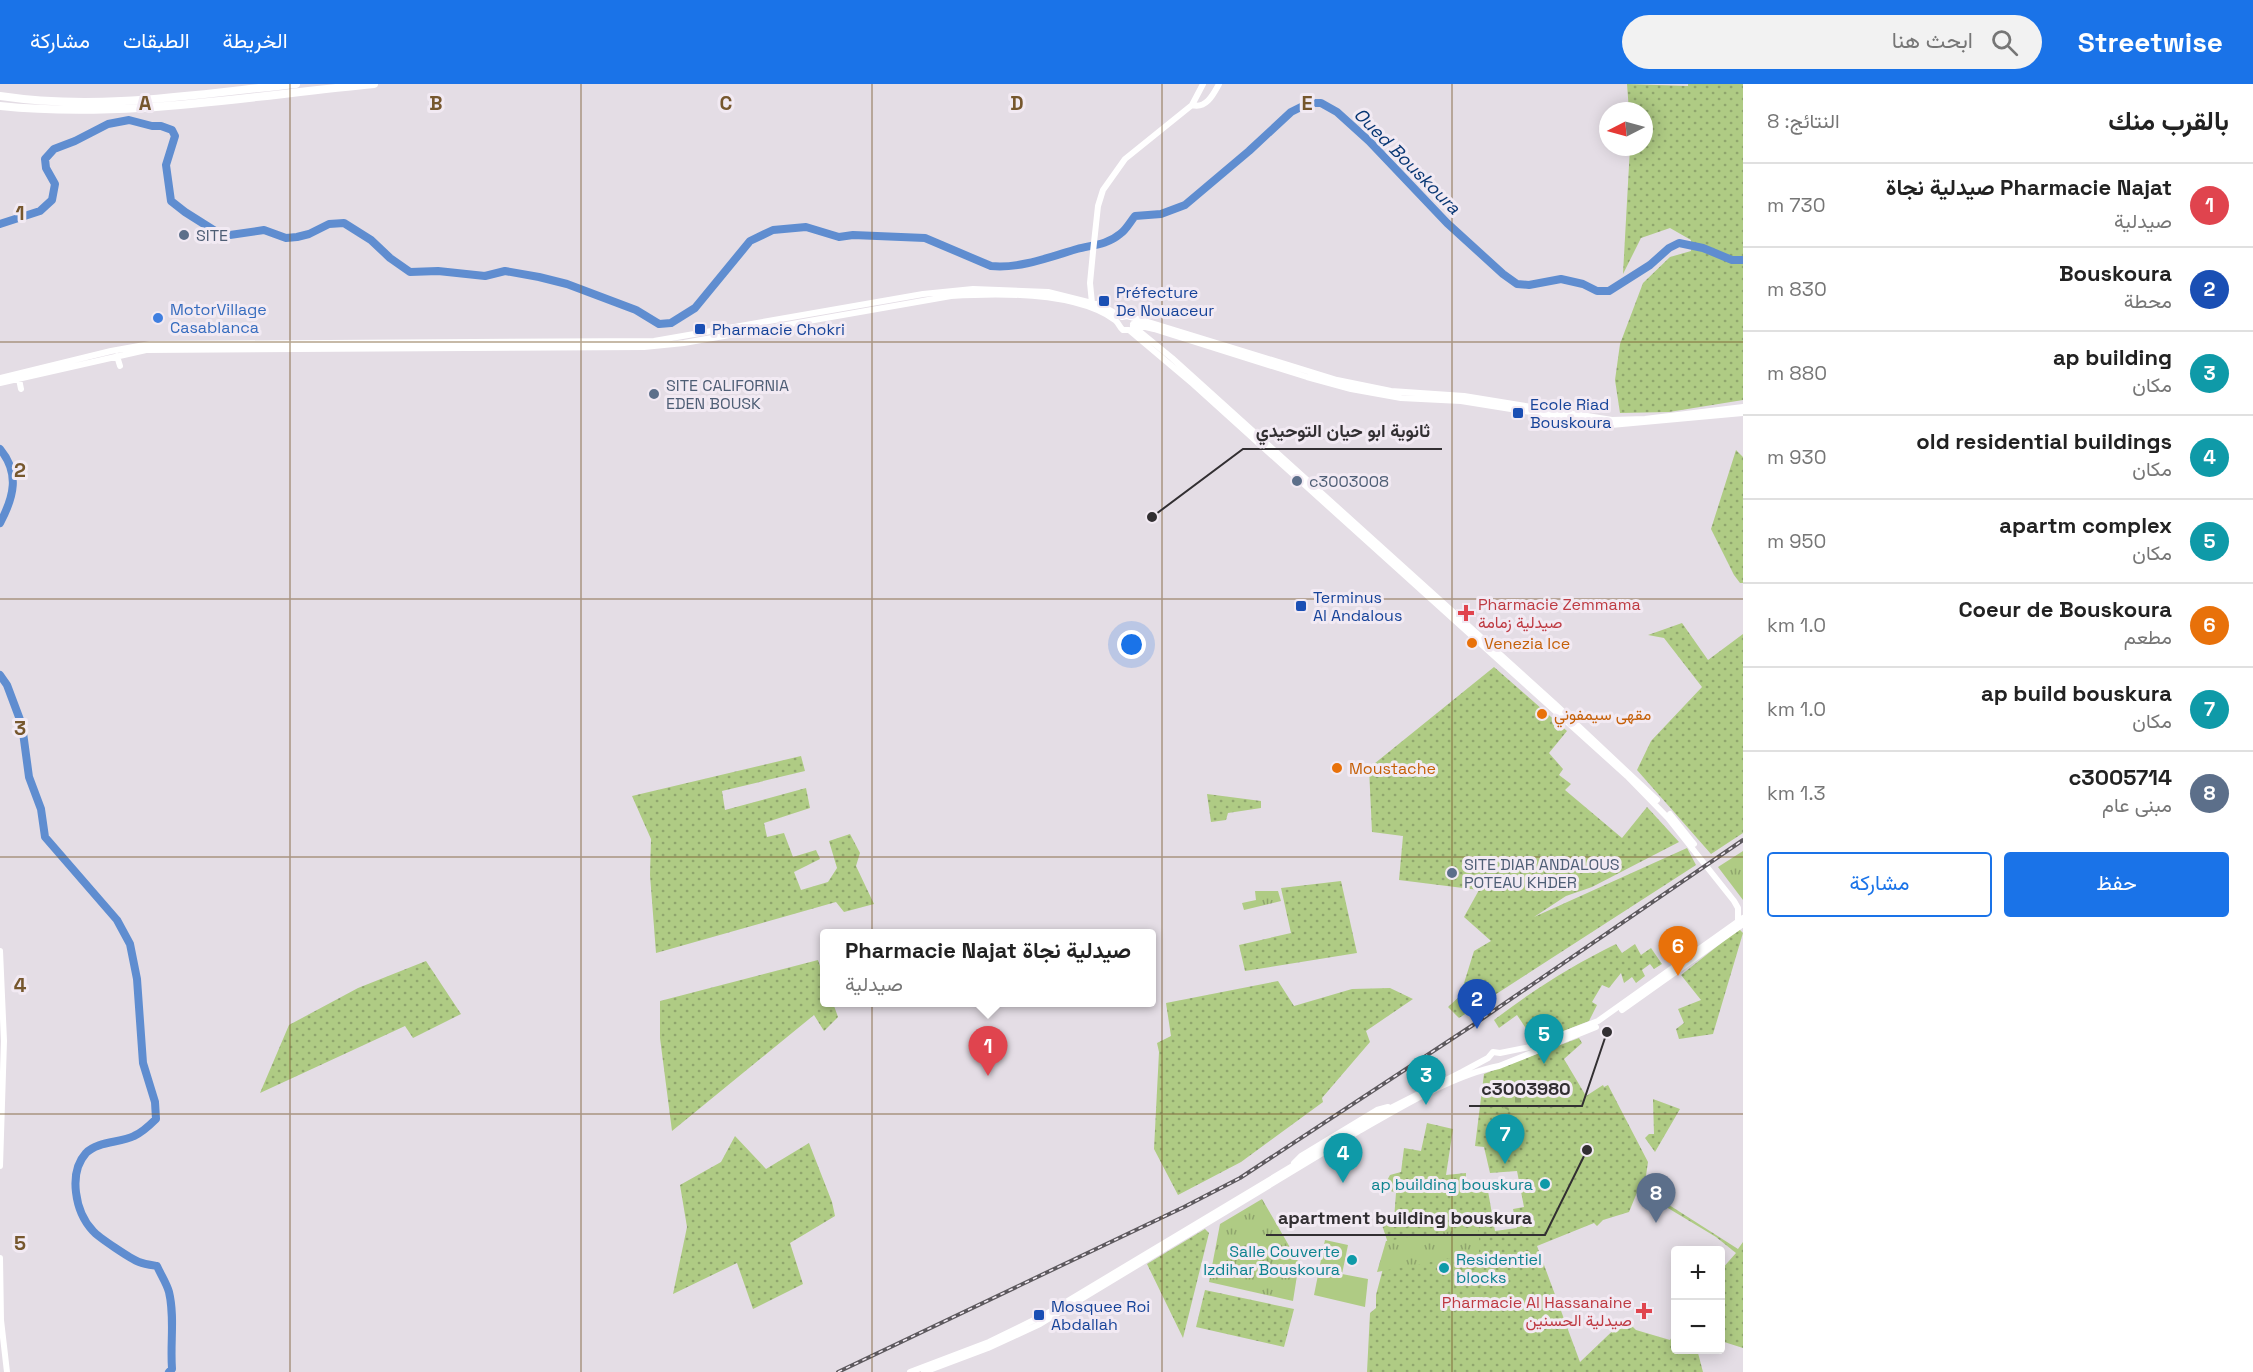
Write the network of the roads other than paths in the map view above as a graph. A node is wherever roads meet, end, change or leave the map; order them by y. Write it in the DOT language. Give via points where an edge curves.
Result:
graph roads {
  1 [pos="296,84"];
  2 [pos="374,84"];
  3 [pos="1203,84"];
  4 [pos="1219,84"];
  5 [pos="0,96"];
  6 [pos="1192,105"];
  7 [pos="0,106"];
  8 [pos="1088,304"];
  9 [pos="1121,320"];
  10 [pos="1132,324"];
  11 [pos="1154,329"];
  12 [pos="1152,341"];
  13 [pos="117,354"];
  14 [pos="120,366"];
  15 [pos="0,378"];
  16 [pos="19,379"];
  17 [pos="0,383"];
  18 [pos="21,389"];
  19 [pos="1743,407"];
  20 [pos="1743,413"];
  21 [pos="1702,858"];
  22 [pos="1731,895"];
  23 [pos="1743,905"];
  24 [pos="1742,922"];
  25 [pos="0,951"];
  26 [pos="1500,1053"];
  27 [pos="1488,1058"];
  28 [pos="1502,1065"];
  29 [pos="1492,1066"];
  30 [pos="0,1166"];
  31 [pos="0,1258"];
  32 [pos="7,1372"];
  33 [pos="910,1372"];
  34 [pos="924,1372"];
  1 -- 5 [label="highway" via="112,102"];
  2 -- 7 [label="highway" via="130,109 59,111"];
  3 -- 6 [label="street"];
  4 -- 6 [label="street" via="1208,102"];
  6 -- 8 [label="street" via="1131,154 1107,182 1100,198"];
  8 -- 9 [label="street" via="1107,308"];
  8 -- 13 [label="street" via="1036,290 974,289 923,294 654,341 392,346 160,344"];
  9 -- 10 [label="street"];
  9 -- 10 [label="street" via="1123,330"];
  10 -- 11 [label="street"];
  10 -- 12 [label="street"];
  10 -- 19 [label="street" via="1336,380 1401,393 1464,396 1612,420"];
  10 -- 21 [label="street" via="1193,384 1613,764"];
  11 -- 12 [label="street"];
  11 -- 20 [label="street" via="1307,377 1401,398 1461,401 1611,425"];
  12 -- 21 [label="street" via="1628,772 1672,816"];
  13 -- 14 [label="street"];
  13 -- 15 [label="street"];
  13 -- 16 [label="street"];
  16 -- 17 [label="street"];
  16 -- 18 [label="street"];
  21 -- 22 [label="street"];
  22 -- 23 [label="street"];
  22 -- 24 [label="street"];
  24 -- 26 [label="street" via="1609,1015 1560,1037"];
  24 -- 28 [label="street" via="1601,1024"];
  25 -- 30 [label="street" via="4,1041"];
  26 -- 27 [label="street" via="1493,1052"];
  26 -- 28 [label="street"];
  27 -- 29 [label="street"];
  27 -- 33 [label="street" via="1375,1111 1301,1156 1290,1168 1046,1314 975,1348"];
  28 -- 29 [label="street"];
  29 -- 34 [label="street" via="1379,1120 1040,1324"];
  31 -- 32 [label="street"];
}
